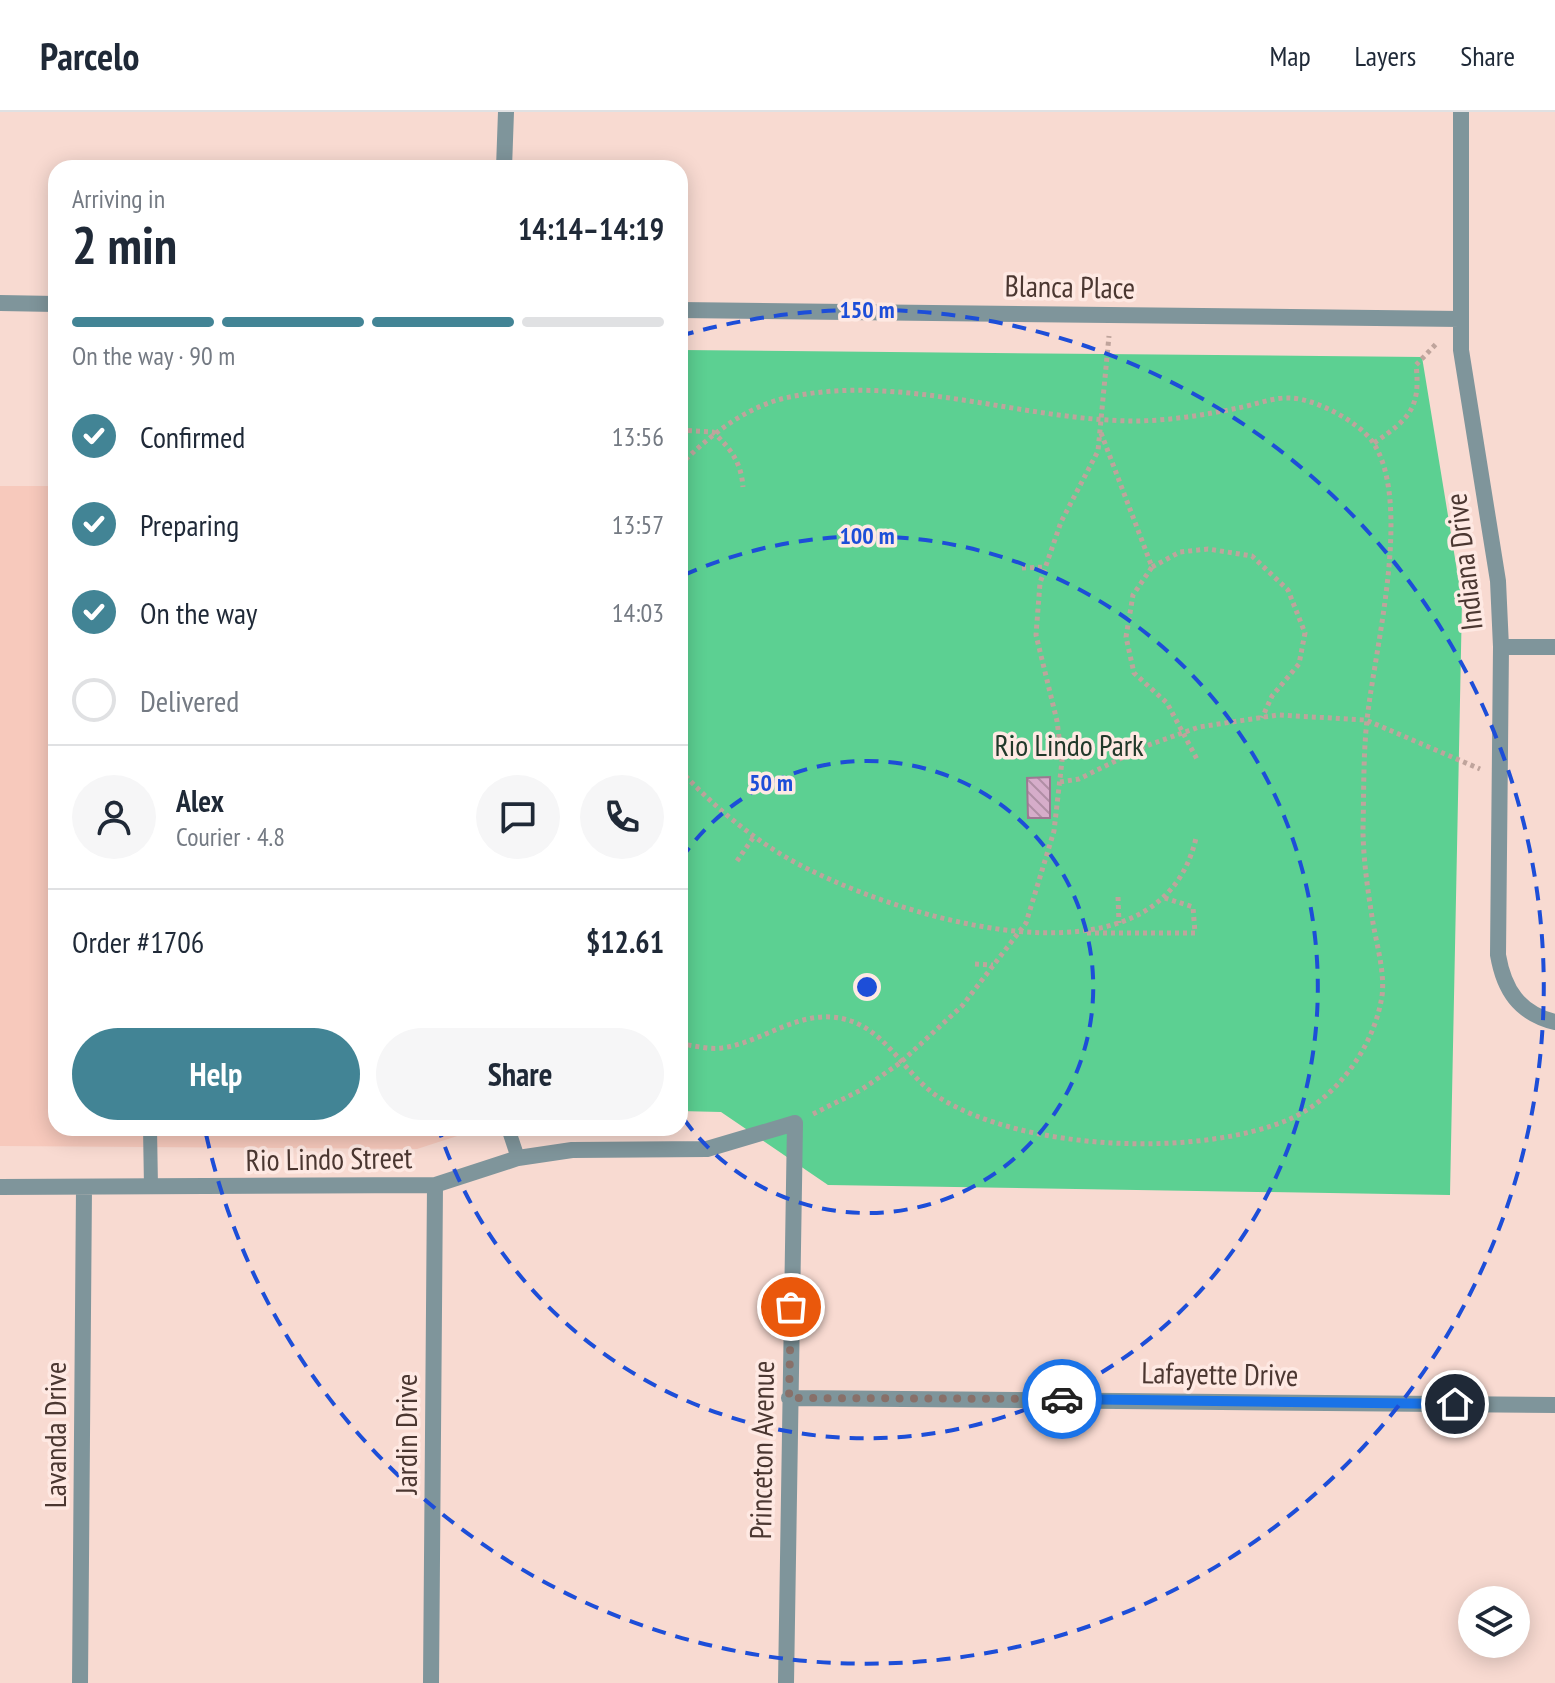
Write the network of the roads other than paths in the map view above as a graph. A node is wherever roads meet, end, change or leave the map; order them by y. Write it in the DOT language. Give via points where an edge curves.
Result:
graph roads {
  1 [pos="506,112"];
  2 [pos="1461,112"];
  3 [pos="504,160"];
  4 [pos="0,303"];
  5 [pos="48,304"];
  6 [pos="688,310"];
  7 [pos="1460,319"];
  8 [pos="1501,647"];
  9 [pos="1555,647"];
  10 [pos="1555,1022"];
  11 [pos="795,1123"];
  12 [pos="150,1136"];
  13 [pos="511,1136"];
  14 [pos="518,1158"];
  15 [pos="435,1185"];
  16 [pos="0,1187"];
  17 [pos="151,1187"];
  18 [pos="84,1188"];
  19 [pos="789,1398"];
  20 [pos="1555,1405"];
  21 [pos="80,1683"];
  22 [pos="431,1683"];
  23 [pos="786,1683"];
  1 -- 3 [label="street"];
  2 -- 7 [label="street, Indiana Drive"];
  4 -- 5 [label="street"];
  6 -- 7 [label="street, Blanca Place"];
  7 -- 8 [label="street, Indiana Drive" via="1498,581"];
  8 -- 9 [label="street"];
  8 -- 10 [label="street, Indiana Drive" via="1498,955 1503,980 1517,1003"];
  11 -- 14 [label="street, Rio Lindo Street" via="707,1149 572,1150"];
  11 -- 19 [label="street, Princeton Avenue"];
  12 -- 17 [label="lane"];
  13 -- 14 [label="lane"];
  14 -- 15 [label="street, Rio Lindo Street"];
  15 -- 17 [label="street, Rio Lindo Street"];
  15 -- 22 [label="street, Jardin Drive"];
  16 -- 18 [label="street, Rio Lindo Street"];
  17 -- 18 [label="street, Rio Lindo Street"];
  18 -- 21 [label="street, Lavanda Drive"];
  19 -- 20 [label="street, Lafayette Drive"];
  19 -- 23 [label="street, Princeton Avenue"];
}
